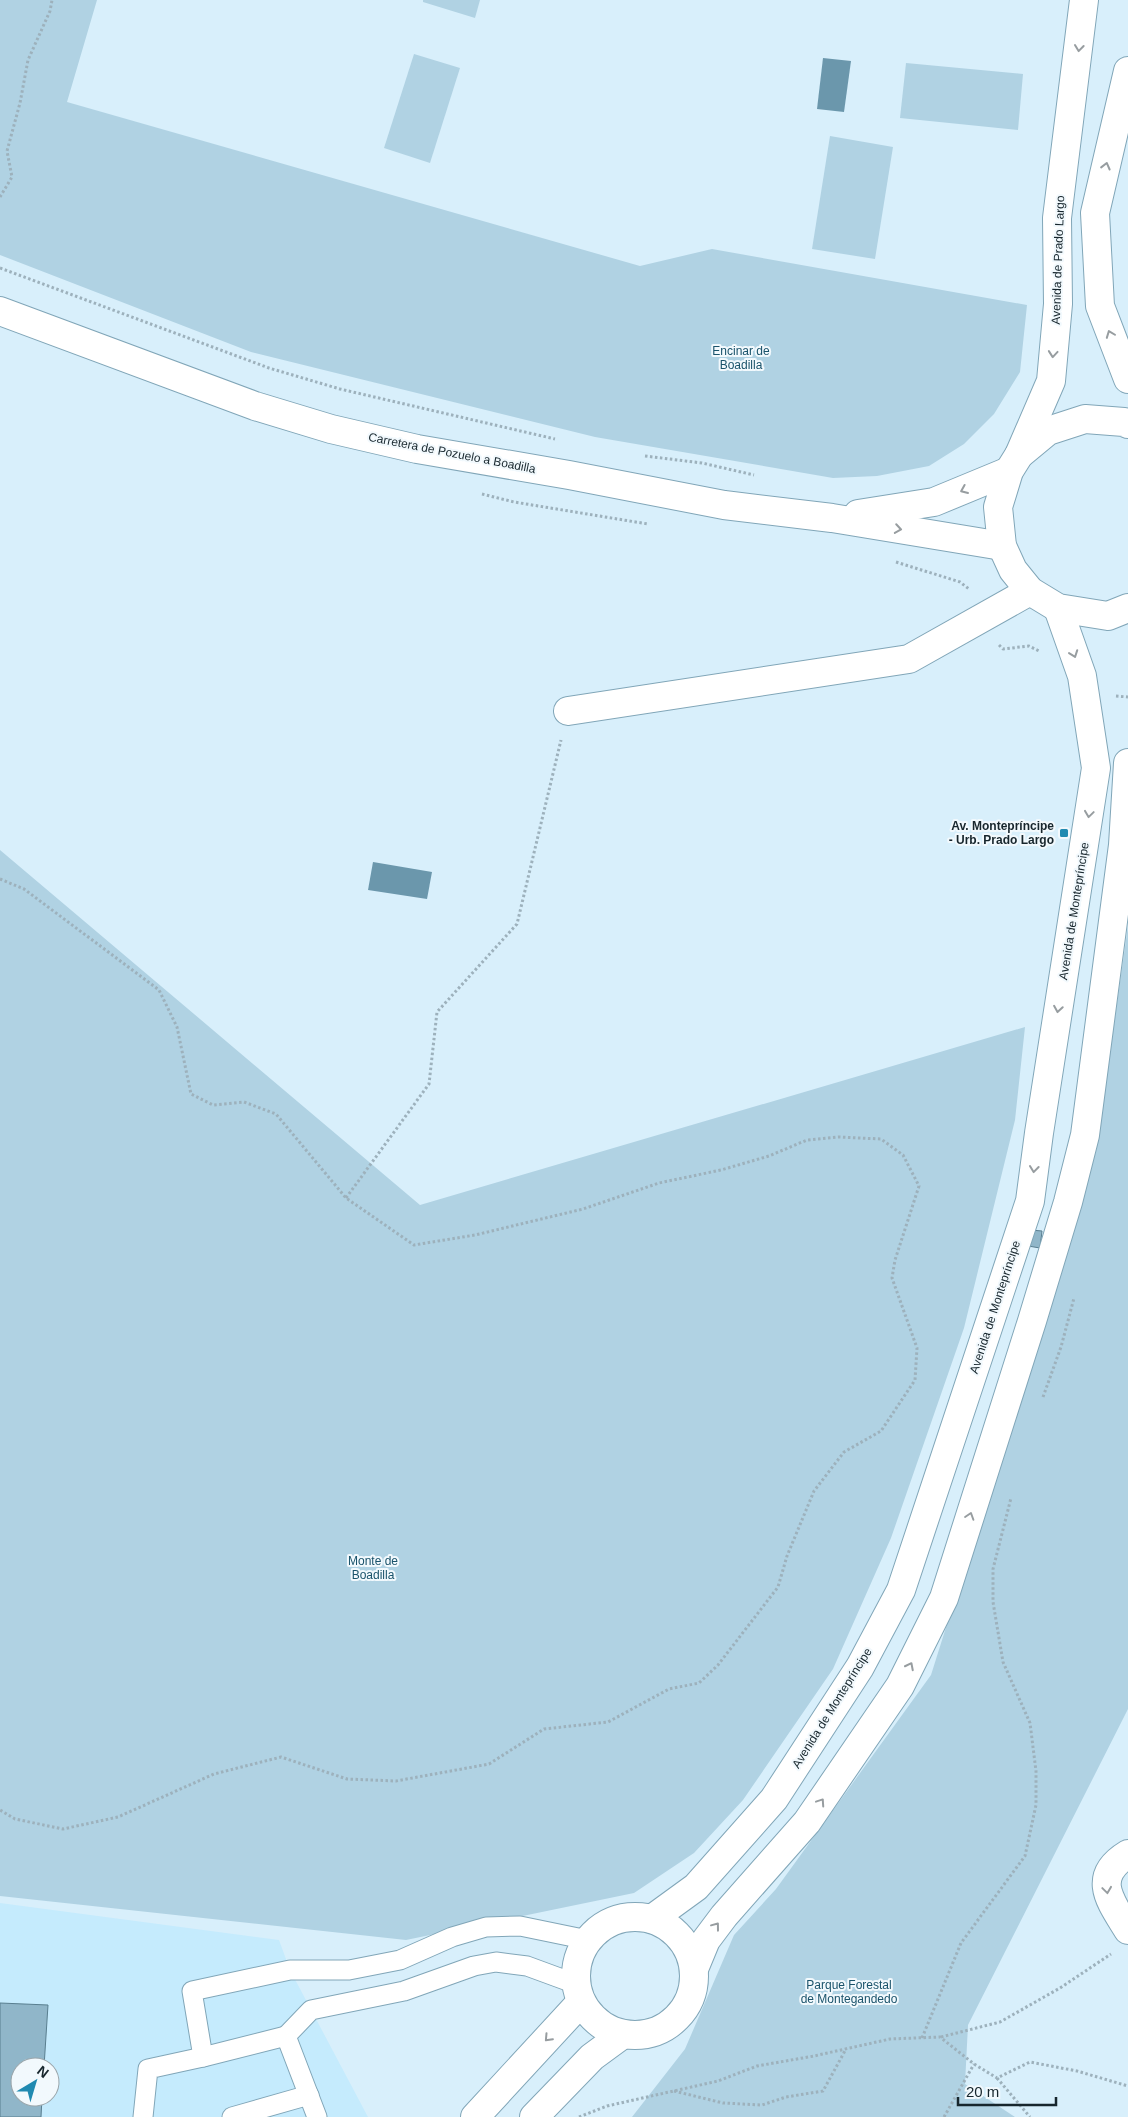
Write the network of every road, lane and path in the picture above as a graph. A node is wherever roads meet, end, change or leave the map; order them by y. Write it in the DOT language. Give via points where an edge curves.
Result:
graph roads {
  1 [pos="52,0"];
  2 [pos="1084,0"];
  3 [pos="1128,71"];
  4 [pos="0,197"];
  5 [pos="0,268"];
  6 [pos="0,311"];
  7 [pos="1128,379"];
  8 [pos="1128,424"];
  9 [pos="560,440"];
  10 [pos="644,456"];
  11 [pos="1014,463"];
  12 [pos="760,476"];
  13 [pos="832,518"];
  14 [pos="1002,546"];
  15 [pos="920,570"];
  16 [pos="1030,591"];
  17 [pos="1058,608"];
  18 [pos="1128,608"];
  19 [pos="975,622"];
  20 [pos="1042,652"];
  21 [pos="1085,696"];
  22 [pos="1128,697"];
  23 [pos="568,711"];
  24 [pos="1128,763"];
  25 [pos="0,879"];
  26 [pos="346,1198"];
  27 [pos="1076,1289"];
  28 [pos="1040,1403"];
  29 [pos="1011,1496"];
  30 [pos="0,1810"];
  31 [pos="1128,1854"];
  32 [pos="652,1919"];
  33 [pos="1128,1930"];
  34 [pos="588,1940"];
  35 [pos="1113,1953"];
  36 [pos="694,1969"];
  37 [pos="578,1993"];
  38 [pos="622,2035"];
  39 [pos="286,2036"];
  40 [pos="940,2037"];
  41 [pos="922,2038"];
  42 [pos="846,2049"];
  43 [pos="203,2057"];
  44 [pos="974,2064"];
  45 [pos="997,2078"];
  46 [pos="1128,2086"];
  47 [pos="674,2091"];
  48 [pos="309,2095"];
  49 [pos="143,2117"];
  50 [pos="232,2117"];
  51 [pos="317,2117"];
  52 [pos="475,2117"];
  53 [pos="534,2117"];
  54 [pos="578,2117"];
  55 [pos="944,2117"];
  56 [pos="1030,2117"];
  1 -- 4 [label="path" via="28,60 7,152 12,178"];
  2 -- 11 [label="street, Avenida de Prado Largo, one-way" via="1058,218 1058,304 1051,381"];
  7 -- 3 [label="street, one-way" via="1100,306 1095,213"];
  5 -- 9 [label="path" via="269,368 340,390"];
  6 -- 13 [label="street, Carretera de Pozuelo a Boadilla" via="255,406 331,429 417,449 724,505"];
  8 -- 11 [label="street" via="1085,419 1048,431"];
  10 -- 12 [label="path"];
  11 -- 13 [label="street, Carretera de Pozuelo a Boadilla, one-way" via="934,502"];
  11 -- 14 [label="street, Avenida de Prado Largo" via="998,507"];
  13 -- 14 [label="street, Carretera de Pozuelo a Boadilla, one-way"];
  14 -- 16 [label="street, Avenida de Prado Largo" via="1013,570"];
  15 -- 19 [label="path" via="960,582 976,594 970,614"];
  16 -- 17 [label="street, Avenida de Prado Largo"];
  16 -- 19 [label="street"];
  17 -- 18 [label="street" via="1108,616"];
  17 -- 21 [label="street, Avenida de Montepríncipe, one-way" via="1082,676"];
  19 -- 20 [label="path" via="1003,649 1029,646"];
  19 -- 23 [label="street" via="909,659"];
  21 -- 22 [label="path"];
  21 -- 32 [label="street, Avenida de Montepríncipe, one-way" via="1096,768 1030,1201 901,1590 860,1667 774,1799 696,1887"];
  23 -- 26 [label="path" via="517,924 437,1012 429,1084"];
  36 -- 24 [label="street, one-way" via="706,1940 807,1822 900,1686 944,1598 1032,1321 1085,1135 1123,845"];
  25 -- 26 [label="path" via="24,889 159,990 177,1026 191,1094 213,1105 244,1102 276,1114"];
  26 -- 30 [label="path" via="414,1245 475,1235 583,1209 659,1182 721,1170 769,1156 807,1140 838,1137 881,1139 903,1155 919,1186 894,1260 892,1278 917,1348 915,1380 881,1431 844,1452 814,1491 778,1587 718,1666 699,1683 670,1689 608,1722 544,1729 489,1764 396,1781 347,1778 280,1757 214,1774 118,1817 62,1829 15,1819"];
  27 -- 28 [label="path" via="1061,1347"];
  29 -- 41 [label="path" via="993,1569 993,1602 1002,1662 1030,1722 1036,1770 1036,1805 1025,1856 961,1943"];
  31 -- 33 [label="street, one-way" via="1117,1861 1108,1874 1106,1884 1108,1898"];
  32 -- 34 [label="street" via="628,1917 605,1924"];
  32 -- 36 [label="street" via="667,1926 680,1938 690,1952"];
  34 -- 37 [label="street" via="576,1968"];
  34 -- 43 [label="lane" via="520,1926 486,1927 452,1937 400,1960 349,1970 290,1970 192,1990"];
  35 -- 40 [label="path" via="1000,2022"];
  36 -- 38 [label="street" via="694,1988 687,2006 675,2020 659,2031 641,2036"];
  37 -- 38 [label="street" via="591,2017"];
  37 -- 39 [label="lane" via="527,1966 496,1962 474,1966 404,1991 311,2010"];
  37 -- 52 [label="street, one-way"];
  38 -- 53 [label="street" via="592,2057"];
  39 -- 43 [label="lane"];
  39 -- 48 [label="lane"];
  40 -- 41 [label="path"];
  40 -- 44 [label="path"];
  41 -- 42 [label="path" via="890,2040"];
  42 -- 47 [label="path" via="757,2066 718,2081"];
  42 -- 47 [label="path" via="823,2091 762,2105 723,2103"];
  43 -- 49 [label="lane" via="148,2069"];
  44 -- 45 [label="path"];
  44 -- 55 [label="path"];
  45 -- 46 [label="path" via="1030,2062 1077,2070"];
  45 -- 56 [label="path"];
  47 -- 54 [label="path" via="607,2106"];
  48 -- 50 [label="lane"];
  48 -- 51 [label="lane"];
}
